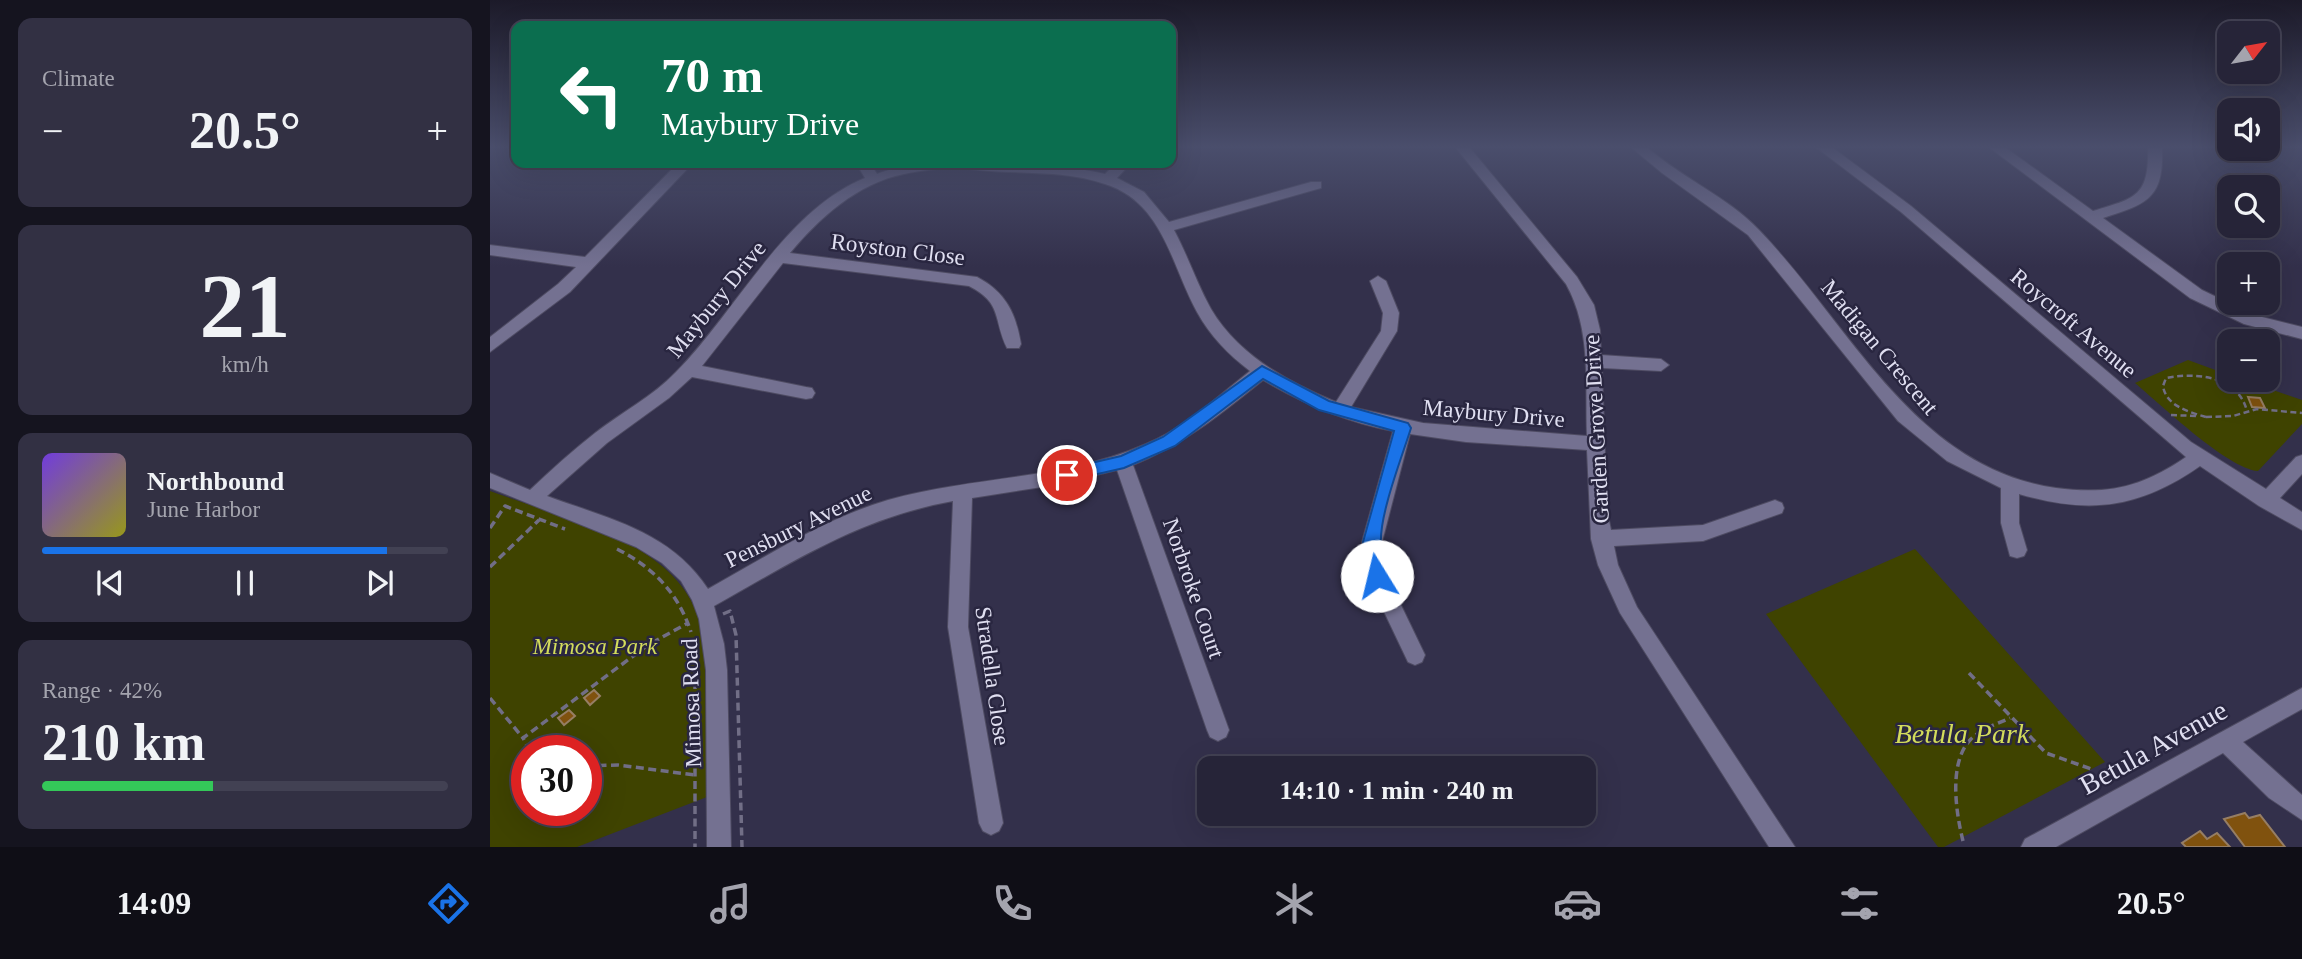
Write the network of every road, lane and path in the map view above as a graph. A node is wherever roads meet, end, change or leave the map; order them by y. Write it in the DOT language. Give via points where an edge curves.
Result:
graph roads {
  1 [pos="662,188"];
  2 [pos="852,188"];
  3 [pos="1125,188"];
  4 [pos="1307,188"];
  5 [pos="1495,188"];
  6 [pos="1692,188"];
  7 [pos="1877,188"];
  8 [pos="2051,188"];
  9 [pos="2151,188"];
  10 [pos="2091,217"];
  11 [pos="1164,228"];
  12 [pos="490,250"];
  13 [pos="779,257"];
  14 [pos="588,264"];
  15 [pos="1378,281"];
  16 [pos="2302,333"];
  17 [pos="1013,344"];
  18 [pos="490,346"];
  19 [pos="1594,361"];
  20 [pos="1661,366"];
  21 [pos="689,370"];
  22 [pos="1262,372"];
  23 [pos="806,393"];
  24 [pos="1339,411"];
  25 [pos="2246,411"];
  26 [pos="2302,413"];
  27 [pos="2170,415"];
  28 [pos="2206,417"];
  29 [pos="1403,428"];
  30 [pos="1595,444"];
  31 [pos="2199,457"];
  32 [pos="1124,461"];
  33 [pos="2302,462"];
  34 [pos="490,480"];
  35 [pos="2010,483"];
  36 [pos="963,492"];
  37 [pos="533,498"];
  38 [pos="2266,501"];
  39 [pos="1775,508"];
  40 [pos="547,512"];
  41 [pos="2302,522"];
  42 [pos="490,528"];
  43 [pos="567,529"];
  44 [pos="1601,539"];
  45 [pos="609,546"];
  46 [pos="2017,550"];
  47 [pos="490,566"];
  48 [pos="705,601"];
  49 [pos="688,623"];
  50 [pos="692,635"];
  51 [pos="694,648"];
  52 [pos="1415,655"];
  53 [pos="1969,673"];
  54 [pos="490,698"];
  55 [pos="2302,698"];
  56 [pos="2010,718"];
  57 [pos="1218,730"];
  58 [pos="521,735"];
  59 [pos="527,735"];
  60 [pos="2232,738"];
  61 [pos="602,766"];
  62 [pos="2094,770"];
  63 [pos="695,775"];
  64 [pos="2302,808"];
  65 [pos="991,823"];
  66 [pos="1963,841"];
  67 [pos="1778,842"];
  68 [pos="2036,846"];
  69 [pos="695,847"];
  70 [pos="719,847"];
  1 -- 14 [label="street"];
  2 -- 13 [label="street, Maybury Drive" via="814,214"];
  3 -- 11 [label="street, Maybury Drive" via="1153,208"];
  4 -- 11 [label="street"];
  5 -- 19 [label="street, Garden Grove Drive" via="1580,292 1590,318"];
  6 -- 35 [label="street, Madigan Crescent" via="1753,232 1917,429 1964,462"];
  7 -- 31 [label="street, Roycroft Avenue"];
  8 -- 10 [label="street"];
  9 -- 10 [label="street" via="2147,194"];
  10 -- 16 [label="street" via="2213,303 2250,320"];
  11 -- 22 [label="street, Maybury Drive" via="1205,313 1227,341"];
  12 -- 14 [label="street"];
  13 -- 17 [label="street, Royston Close" via="972,281 991,290 1004,305"];
  13 -- 21 [label="street, Maybury Drive"];
  14 -- 18 [label="street" via="547,303"];
  15 -- 24 [label="street" via="1391,313 1389,331"];
  19 -- 20 [label="street"];
  19 -- 30 [label="street, Garden Grove Drive"];
  21 -- 23 [label="street"];
  21 -- 37 [label="street, Maybury Drive"];
  22 -- 24 [label="street, Maybury Drive"];
  22 -- 32 [label="street, Pensbury Avenue" via="1175,438"];
  24 -- 29 [label="street, Maybury Drive"];
  25 -- 26 [label="path"];
  25 -- 28 [label="path"];
  25 -- 28 [label="path" via="2241,396 2219,382 2193,374 2165,377 2170,401"];
  27 -- 28 [label="path"];
  29 -- 30 [label="street, Maybury Drive"];
  29 -- 52 [label="street" via="1372,542 1377,576"];
  30 -- 44 [label="street, Garden Grove Drive"];
  31 -- 35 [label="street, Madigan Crescent" via="2155,486 2118,496 2068,497"];
  31 -- 38 [label="street, Roycroft Avenue"];
  32 -- 36 [label="street, Pensbury Avenue"];
  32 -- 57 [label="street, Norbroke Court"];
  33 -- 38 [label="street"];
  34 -- 37 [label="street, Mimosa Road"];
  35 -- 46 [label="street" via="2010,523"];
  36 -- 48 [label="street, Pensbury Avenue" via="892,507 846,525"];
  36 -- 65 [label="street, Stradella Close" via="958,627"];
  37 -- 40 [label="street, Mimosa Road"];
  38 -- 41 [label="street, Roycroft Avenue"];
  39 -- 44 [label="street" via="1703,533"];
  40 -- 42 [label="path" via="505,506"];
  40 -- 43 [label="path"];
  40 -- 47 [label="path"];
  40 -- 48 [label="street, Mimosa Road" via="616,529 661,551 688,576"];
  44 -- 67 [label="street, Garden Grove Drive" via="1630,613"];
  45 -- 49 [label="path" via="656,572 683,607"];
  48 -- 70 [label="street, Mimosa Road" via="716,649"];
  49 -- 50 [label="path"];
  49 -- 59 [label="path" via="648,645"];
  51 -- 63 [label="path"];
  53 -- 56 [label="path"];
  54 -- 58 [label="path"];
  55 -- 60 [label="street, Betula Avenue"];
  56 -- 62 [label="path" via="2046,753"];
  56 -- 66 [label="path" via="1971,738 1964,750 1956,803"];
  60 -- 64 [label="street" via="2277,790"];
  60 -- 68 [label="street, Betula Avenue"];
  61 -- 63 [label="path"];
  63 -- 69 [label="path"];
}
